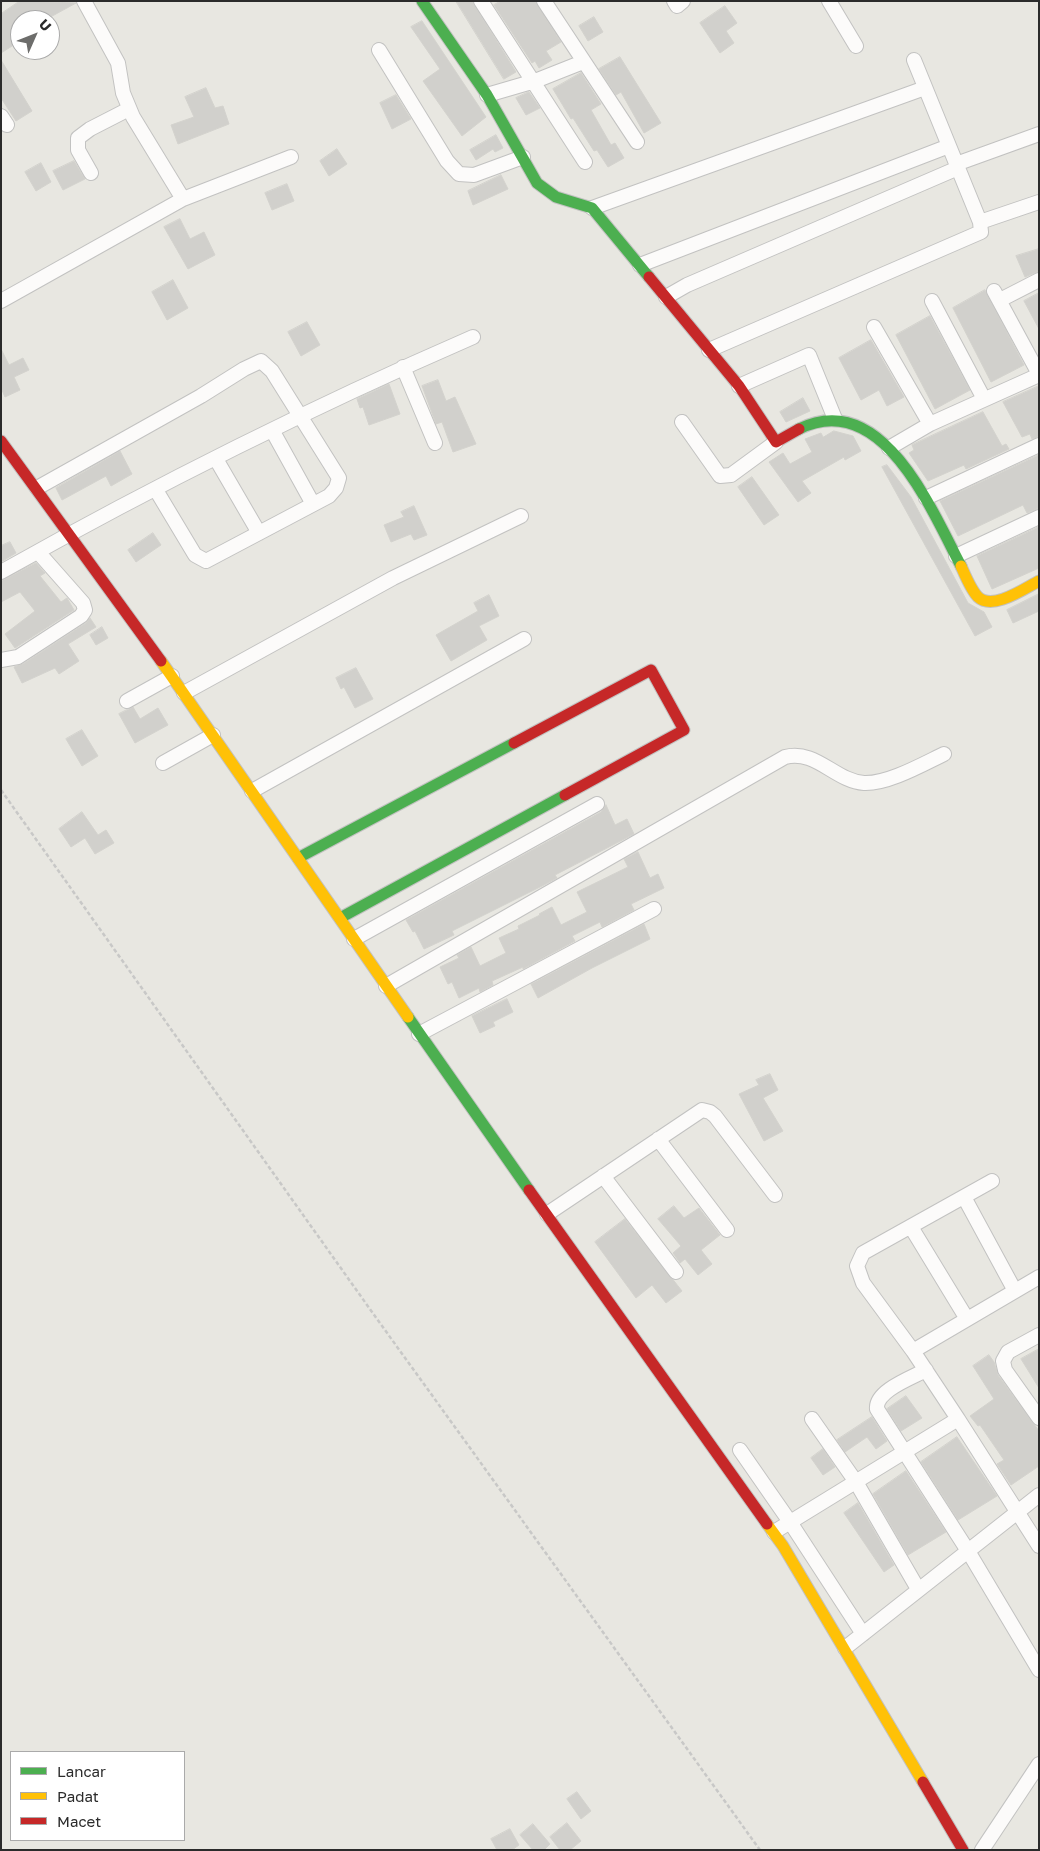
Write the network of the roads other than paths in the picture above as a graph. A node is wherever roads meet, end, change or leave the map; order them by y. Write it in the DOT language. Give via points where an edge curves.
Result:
graph roads {
  1 [pos="84,1"];
  2 [pos="422,1"];
  3 [pos="481,1"];
  4 [pos="544,1"];
  5 [pos="674,1"];
  6 [pos="683,1"];
  7 [pos="829,1"];
  8 [pos="856,46"];
  9 [pos="379,50"];
  10 [pos="914,60"];
  11 [pos="583,62"];
  12 [pos="535,81"];
  13 [pos="925,88"];
  14 [pos="487,95"];
  15 [pos="129,109"];
  16 [pos="1039,134"];
  17 [pos="637,142"];
  18 [pos="949,146"];
  19 [pos="291,157"];
  20 [pos="523,158"];
  21 [pos="585,162"];
  22 [pos="957,166"];
  23 [pos="90,173"];
  24 [pos="183,199"];
  25 [pos="1039,202"];
  26 [pos="592,208"];
  27 [pos="980,222"];
  28 [pos="640,265"];
  29 [pos="1039,280"];
  30 [pos="666,297"];
  31 [pos="932,301"];
  32 [pos="1,302"];
  33 [pos="874,326"];
  34 [pos="473,336"];
  35 [pos="709,350"];
  36 [pos="403,367"];
  37 [pos="1039,374"];
  38 [pos="739,386"];
  39 [pos="984,399"];
  40 [pos="299,416"];
  41 [pos="834,419"];
  42 [pos="682,422"];
  43 [pos="930,424"];
  44 [pos="272,430"];
  45 [pos="776,442"];
  46 [pos="434,443"];
  47 [pos="1039,445"];
  48 [pos="3,446"];
  49 [pos="889,448"];
  50 [pos="216,459"];
  51 [pos="37,488"];
  52 [pos="156,490"];
  53 [pos="926,498"];
  54 [pos="314,504"];
  55 [pos="521,516"];
  56 [pos="1039,517"];
  57 [pos="259,533"];
  58 [pos="65,537"];
  59 [pos="42,549"];
  60 [pos="956,556"];
  61 [pos="1,572"];
  62 [pos="1039,581"];
  63 [pos="524,639"];
  64 [pos="1,660"];
  65 [pos="167,679"];
  66 [pos="184,693"];
  67 [pos="132,699"];
  68 [pos="209,737"];
  69 [pos="944,754"];
  70 [pos="163,763"];
  71 [pos="252,791"];
  72 [pos="597,804"];
  73 [pos="298,858"];
  74 [pos="654,909"];
  75 [pos="340,918"];
  76 [pos="354,939"];
  77 [pos="386,986"];
  78 [pos="419,1034"];
  79 [pos="658,1139"];
  80 [pos="603,1176"];
  81 [pos="992,1181"];
  82 [pos="775,1195"];
  83 [pos="964,1197"];
  84 [pos="547,1214"];
  85 [pos="911,1227"];
  86 [pos="727,1230"];
  87 [pos="676,1272"];
  88 [pos="1039,1277"];
  89 [pos="1015,1291"];
  90 [pos="967,1319"];
  91 [pos="1039,1335"];
  92 [pos="913,1351"];
  93 [pos="926,1370"];
  94 [pos="1039,1418"];
  95 [pos="812,1419"];
  96 [pos="958,1419"];
  97 [pos="740,1450"];
  98 [pos="904,1452"];
  99 [pos="856,1482"];
  100 [pos="1039,1495"];
  101 [pos="1018,1511"];
  102 [pos="790,1522"];
  103 [pos="774,1532"];
  104 [pos="1039,1546"];
  105 [pos="968,1551"];
  106 [pos="918,1589"];
  107 [pos="862,1634"];
  108 [pos="845,1648"];
  109 [pos="1039,1670"];
  110 [pos="1039,1764"];
  111 [pos="963,1850"];
  112 [pos="982,1850"];
  1 -- 15 [label="street" via="118,63"];
  2 -- 14 [label="street"];
  3 -- 12 [label="street"];
  4 -- 11 [label="street"];
  5 -- 6 [label="street" via="677,6"];
  7 -- 8 [label="street"];
  9 -- 20 [label="street" via="458,174 474,175"];
  10 -- 13 [label="street"];
  11 -- 12 [label="street"];
  11 -- 17 [label="street"];
  12 -- 14 [label="street"];
  12 -- 21 [label="street"];
  13 -- 18 [label="street"];
  13 -- 26 [label="street"];
  14 -- 20 [label="street"];
  15 -- 23 [label="street" via="78,138 78,150"];
  15 -- 24 [label="street"];
  16 -- 22 [label="street"];
  18 -- 22 [label="street"];
  18 -- 28 [label="street"];
  19 -- 24 [label="street"];
  20 -- 26 [label="street" via="537,182 549,194"];
  22 -- 27 [label="street"];
  22 -- 30 [label="street"];
  24 -- 32 [label="street"];
  25 -- 27 [label="street"];
  26 -- 28 [label="street"];
  27 -- 35 [label="street" via="981,232 975,236"];
  28 -- 30 [label="street"];
  29 -- 37 [label="street" via="997,295"];
  30 -- 35 [label="street"];
  31 -- 39 [label="street"];
  33 -- 43 [label="street"];
  34 -- 36 [label="street"];
  35 -- 38 [label="street"];
  36 -- 40 [label="street"];
  36 -- 46 [label="street"];
  37 -- 39 [label="street"];
  38 -- 41 [label="street" via="810,355"];
  38 -- 45 [label="street"];
  39 -- 43 [label="street"];
  40 -- 44 [label="street"];
  40 -- 51 [label="street" via="268,366 257,362"];
  40 -- 54 [label="street" via="339,478 329,496"];
  41 -- 45 [label="street" via="805,427"];
  41 -- 49 [label="street" via="854,424"];
  42 -- 45 [label="street" via="716,473 725,477"];
  43 -- 49 [label="street"];
  44 -- 50 [label="street"];
  44 -- 54 [label="street"];
  47 -- 53 [label="street"];
  48 -- 51 [label="street"];
  49 -- 53 [label="street"];
  50 -- 52 [label="street"];
  50 -- 57 [label="street"];
  51 -- 58 [label="street"];
  52 -- 57 [label="street" via="196,555 206,561"];
  52 -- 58 [label="street"];
  53 -- 60 [label="street"];
  54 -- 57 [label="street"];
  55 -- 66 [label="street" via="393,578"];
  56 -- 60 [label="street"];
  58 -- 59 [label="street"];
  58 -- 65 [label="street"];
  59 -- 61 [label="street"];
  59 -- 64 [label="street" via="85,610 81,616 18,657"];
  60 -- 62 [label="street" via="974,591 983,601 995,602"];
  63 -- 71 [label="street"];
  65 -- 66 [label="street"];
  65 -- 67 [label="street"];
  66 -- 68 [label="street"];
  68 -- 70 [label="street"];
  68 -- 71 [label="street"];
  69 -- 77 [label="street" via="872,783 853,781 803,755 785,757"];
  71 -- 73 [label="street"];
  72 -- 76 [label="street"];
  73 -- 75 [label="street"];
  73 -- 75 [label="street" via="651,670 684,730"];
  74 -- 78 [label="street"];
  75 -- 76 [label="street"];
  76 -- 77 [label="street"];
  77 -- 78 [label="street"];
  78 -- 84 [label="street"];
  79 -- 80 [label="street"];
  79 -- 82 [label="street" via="696,1113 702,1110 710,1112"];
  79 -- 86 [label="street"];
  80 -- 84 [label="street"];
  80 -- 87 [label="street"];
  81 -- 83 [label="street"];
  83 -- 85 [label="street"];
  83 -- 89 [label="street"];
  84 -- 103 [label="street"];
  85 -- 90 [label="street"];
  85 -- 92 [label="street" via="863,1253 857,1266 863,1283"];
  88 -- 89 [label="street"];
  89 -- 90 [label="street"];
  90 -- 92 [label="street"];
  91 -- 94 [label="street" via="1008,1352 1003,1361"];
  92 -- 93 [label="street"];
  93 -- 96 [label="street"];
  93 -- 98 [label="street" via="884,1393 877,1401 880,1414"];
  95 -- 99 [label="street"];
  96 -- 98 [label="street"];
  96 -- 101 [label="street"];
  97 -- 102 [label="street"];
  98 -- 99 [label="street"];
  98 -- 105 [label="street"];
  99 -- 102 [label="street"];
  99 -- 106 [label="street"];
  100 -- 101 [label="street"];
  101 -- 104 [label="street"];
  101 -- 105 [label="street"];
  102 -- 103 [label="street"];
  102 -- 107 [label="street"];
  103 -- 108 [label="street"];
  105 -- 106 [label="street"];
  105 -- 109 [label="street"];
  106 -- 107 [label="street"];
  107 -- 108 [label="street"];
  108 -- 111 [label="street"];
  110 -- 112 [label="street"];
}
